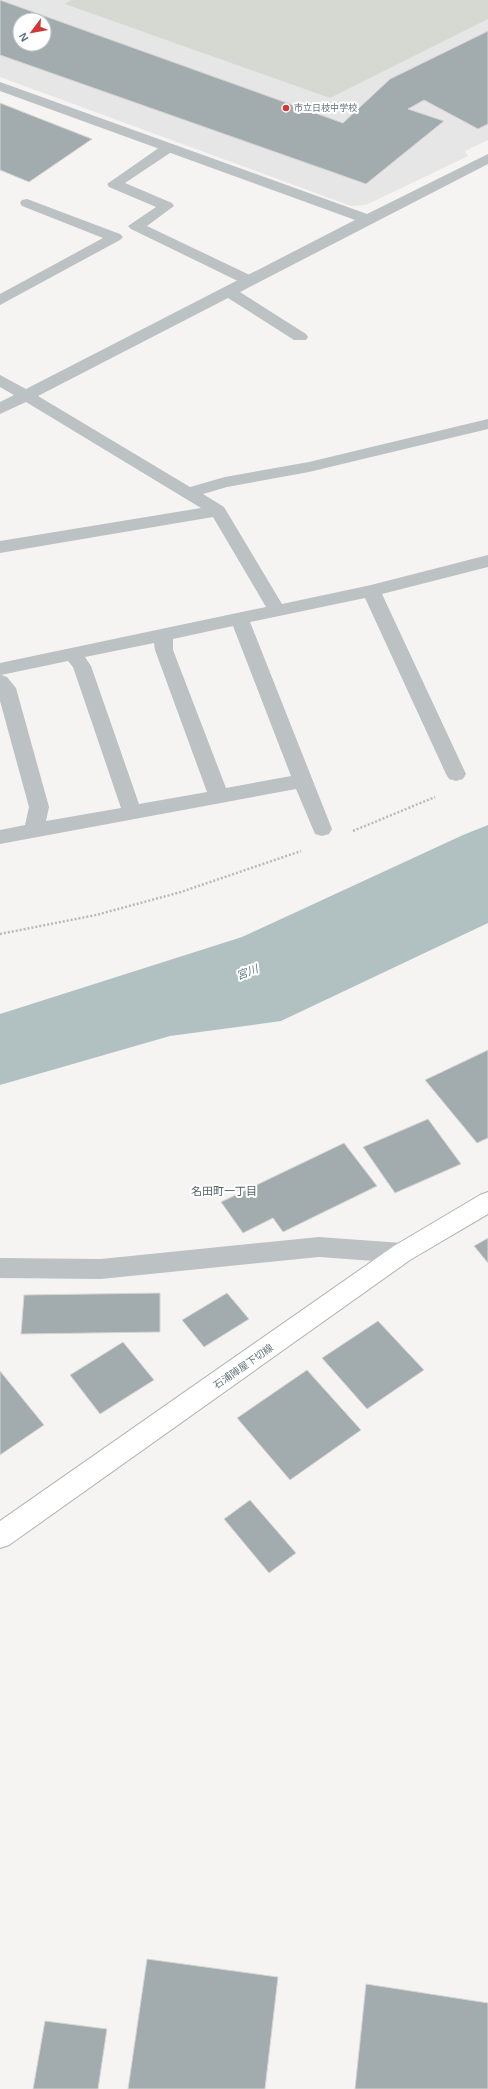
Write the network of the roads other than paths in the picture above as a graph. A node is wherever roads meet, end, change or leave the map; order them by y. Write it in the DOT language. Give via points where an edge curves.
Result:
graph roads {
  1 [pos="0,86"];
  2 [pos="168,148"];
  3 [pos="488,158"];
  4 [pos="27,203"];
  5 [pos="366,219"];
  6 [pos="136,226"];
  7 [pos="115,237"];
  8 [pos="250,281"];
  9 [pos="229,292"];
  10 [pos="0,300"];
  11 [pos="300,337"];
  12 [pos="0,380"];
  13 [pos="24,395"];
  14 [pos="0,409"];
  15 [pos="488,424"];
  16 [pos="188,493"];
  17 [pos="218,510"];
  18 [pos="0,547"];
  19 [pos="488,561"];
  20 [pos="370,591"];
  21 [pos="277,610"];
  22 [pos="240,618"];
  23 [pos="163,634"];
  24 [pos="72,653"];
  25 [pos="0,669"];
  26 [pos="0,681"];
  27 [pos="456,774"];
  28 [pos="304,781"];
  29 [pos="219,796"];
  30 [pos="132,812"];
  31 [pos="322,829"];
  32 [pos="34,830"];
  33 [pos="0,837"];
  34 [pos="488,1202"];
  35 [pos="402,1253"];
  36 [pos="0,1268"];
  37 [pos="0,1536"];
  1 -- 2 [label="street"];
  2 -- 5 [label="street"];
  2 -- 6 [label="street" via="114,184 167,206"];
  3 -- 5 [label="street"];
  4 -- 7 [label="street"];
  5 -- 8 [label="street" via="359,226"];
  6 -- 7 [label="street"];
  6 -- 8 [label="street"];
  7 -- 10 [label="street"];
  8 -- 9 [label="street"];
  9 -- 11 [label="street"];
  9 -- 13 [label="street"];
  12 -- 13 [label="street"];
  13 -- 14 [label="street"];
  13 -- 16 [label="street"];
  15 -- 16 [label="street" via="309,467 225,482"];
  16 -- 17 [label="street"];
  17 -- 18 [label="street"];
  17 -- 21 [label="street"];
  19 -- 20 [label="street"];
  20 -- 21 [label="street"];
  20 -- 27 [label="street"];
  21 -- 22 [label="street"];
  22 -- 23 [label="street"];
  22 -- 28 [label="street"];
  23 -- 24 [label="street"];
  23 -- 29 [label="street" via="164,650"];
  24 -- 25 [label="street"];
  24 -- 30 [label="street" via="82,666"];
  26 -- 32 [label="street" via="6,688 39,807"];
  28 -- 29 [label="street"];
  28 -- 31 [label="street"];
  29 -- 30 [label="street"];
  30 -- 32 [label="street"];
  32 -- 33 [label="street"];
  34 -- 35 [label="main road, 石浦陣屋下切線"];
  35 -- 36 [label="street" via="319,1247 101,1269"];
  35 -- 37 [label="main road, 石浦陣屋下切線"];
}
